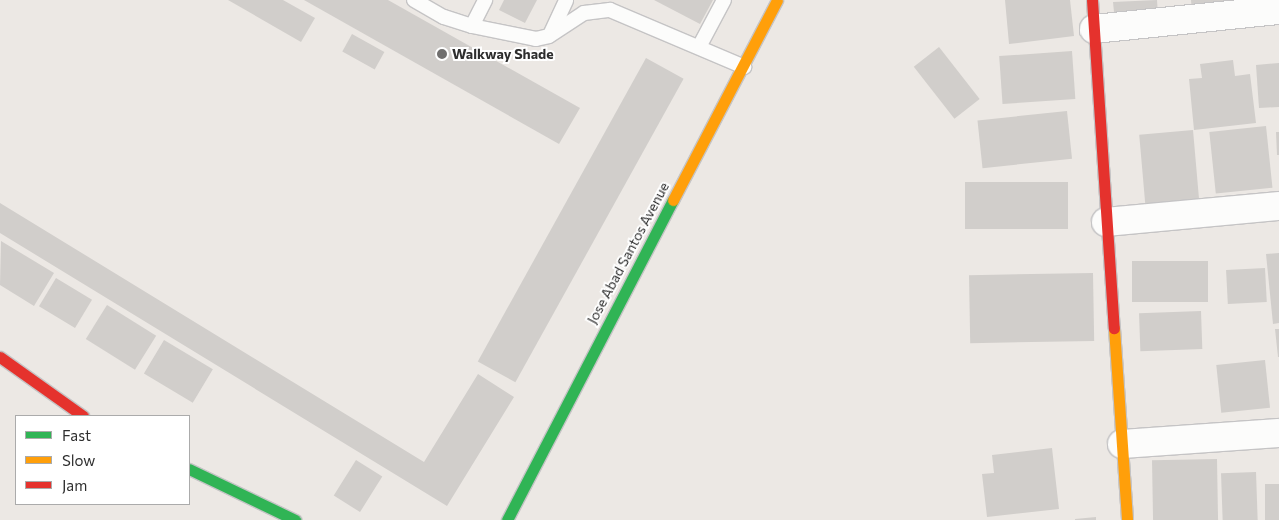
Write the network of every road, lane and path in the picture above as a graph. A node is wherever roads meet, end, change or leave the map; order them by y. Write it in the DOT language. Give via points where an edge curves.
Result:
graph roads {
  1 [pos="414,0"];
  2 [pos="485,0"];
  3 [pos="566,0"];
  4 [pos="724,0"];
  5 [pos="776,0"];
  6 [pos="1092,0"];
  7 [pos="1279,10"];
  8 [pos="472,26"];
  9 [pos="1094,28"];
  10 [pos="549,36"];
  11 [pos="699,47"];
  12 [pos="744,67"];
  13 [pos="1279,206"];
  14 [pos="1106,222"];
  15 [pos="0,357"];
  16 [pos="82,415"];
  17 [pos="1279,434"];
  18 [pos="1122,444"];
  19 [pos="190,469"];
  20 [pos="295,520"];
  21 [pos="508,520"];
  22 [pos="1127,520"];
  1 -- 8 [label="lane" via="444,17"];
  2 -- 8 [label="lane"];
  3 -- 10 [label="lane"];
  4 -- 11 [label="lane"];
  5 -- 12 [label="main road, Jose Abad Santos Avenue"];
  6 -- 9 [label="main road"];
  7 -- 9 [label="street"];
  8 -- 10 [label="lane" via="536,39"];
  9 -- 14 [label="main road"];
  10 -- 11 [label="lane" via="584,13 610,10"];
  11 -- 12 [label="lane"];
  12 -- 21 [label="main road, Jose Abad Santos Avenue" via="579,378"];
  13 -- 14 [label="street"];
  14 -- 18 [label="main road"];
  15 -- 16 [label="main road"];
  17 -- 18 [label="street"];
  18 -- 22 [label="main road"];
  19 -- 20 [label="main road"];
}
